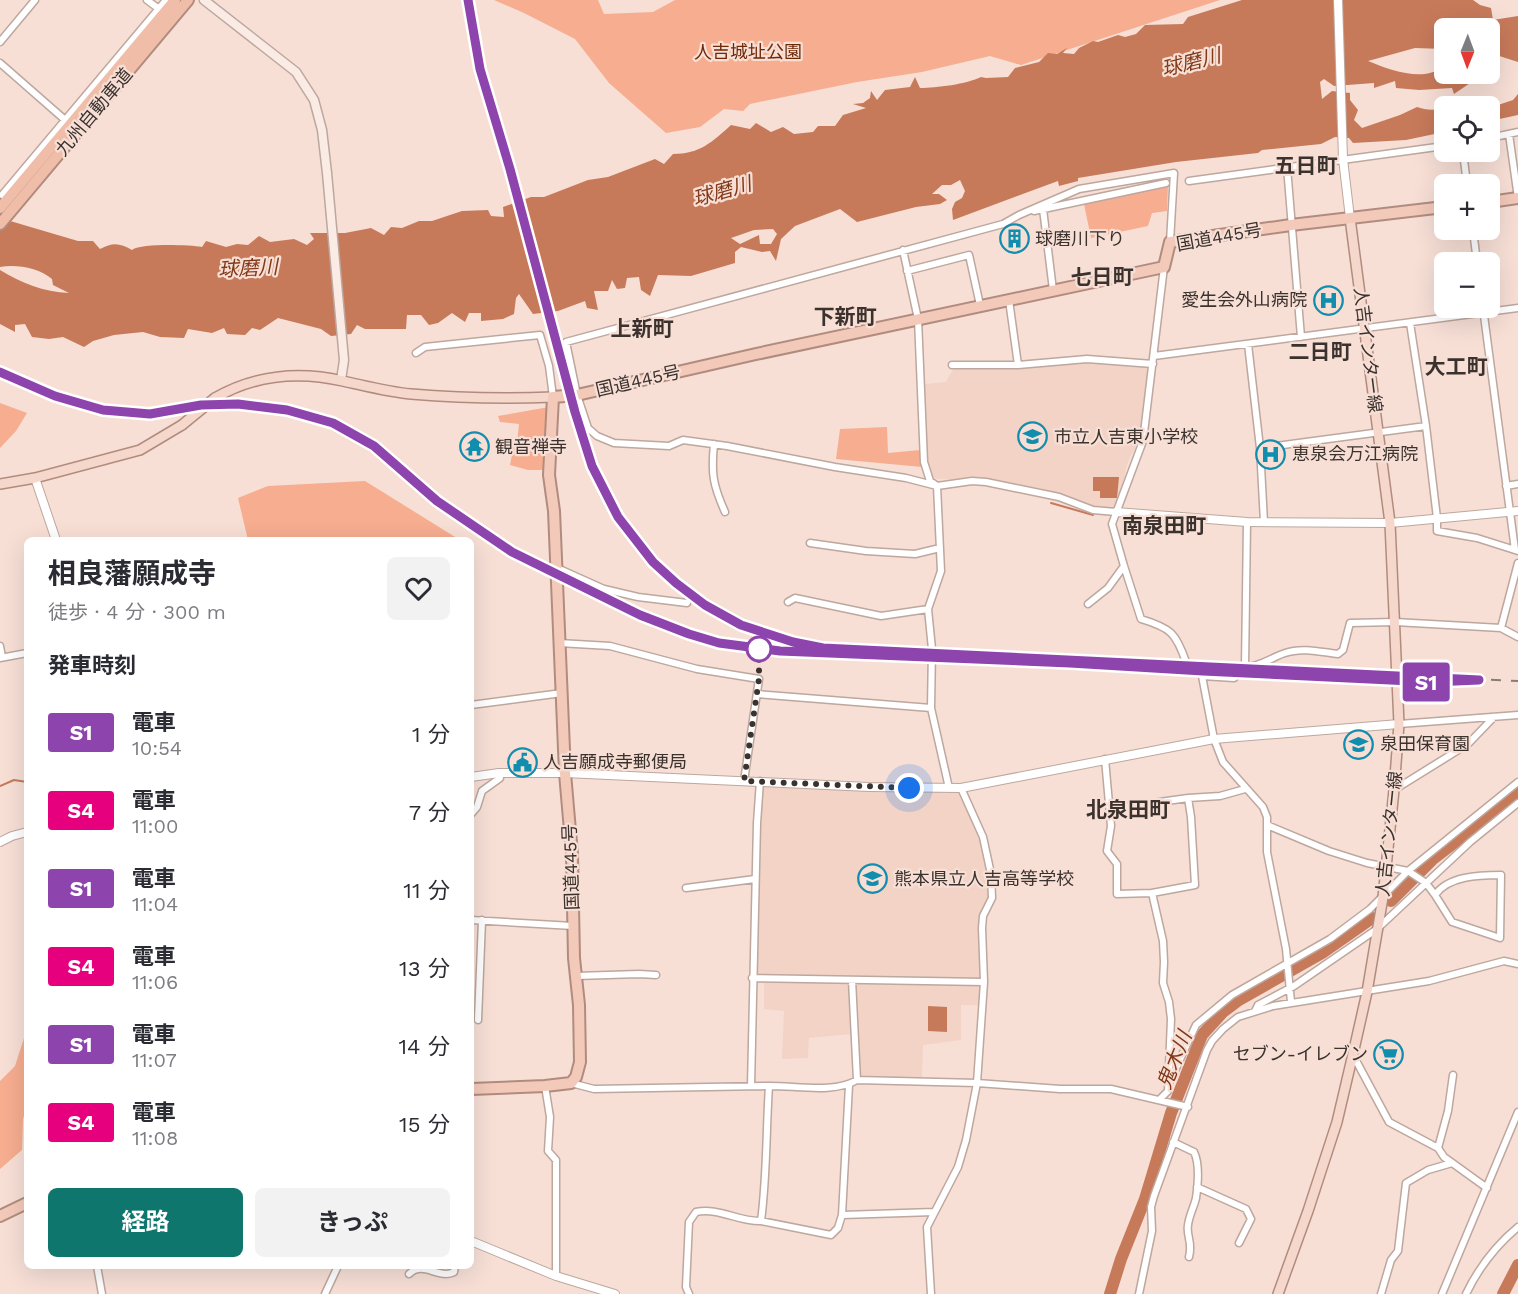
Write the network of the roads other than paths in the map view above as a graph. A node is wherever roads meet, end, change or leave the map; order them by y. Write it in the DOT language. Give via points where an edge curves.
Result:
graph roads {
  1 [pos="35,0"];
  2 [pos="147,0"];
  3 [pos="166,0"];
  4 [pos="175,0"];
  5 [pos="188,0"];
  6 [pos="204,0"];
  7 [pos="1338,0"];
  8 [pos="159,9"];
  9 [pos="0,42"];
  10 [pos="0,63"];
  11 [pos="64,119"];
  12 [pos="1518,132"];
  13 [pos="1509,134"];
  14 [pos="1500,136"];
  15 [pos="1434,147"];
  16 [pos="1344,156"];
  17 [pos="1287,167"];
  18 [pos="1190,182"];
  19 [pos="1166,183"];
  20 [pos="2,195"];
  21 [pos="1518,198"];
  22 [pos="1500,201"];
  23 [pos="0,208"];
  24 [pos="1434,208"];
  25 [pos="1043,209"];
  26 [pos="1019,215"];
  27 [pos="1350,218"];
  28 [pos="0,224"];
  29 [pos="1291,225"];
  30 [pos="1170,242"];
  31 [pos="903,250"];
  32 [pos="1164,267"];
  33 [pos="907,271"];
  34 [pos="1053,290"];
  35 [pos="1009,299"];
  36 [pos="980,305"];
  37 [pos="1518,308"];
  38 [pos="1500,309"];
  39 [pos="1441,318"];
  40 [pos="1484,318"];
  41 [pos="918,319"];
  42 [pos="1410,324"];
  43 [pos="1365,329"];
  44 [pos="1301,337"];
  45 [pos="1248,344"];
  46 [pos="416,353"];
  47 [pos="1154,356"];
  48 [pos="1018,364"];
  49 [pos="1153,364"];
  50 [pos="952,365"];
  51 [pos="341,380"];
  52 [pos="577,395"];
  53 [pos="553,397"];
  54 [pos="1426,426"];
  55 [pos="1378,431"];
  56 [pos="714,444"];
  57 [pos="1260,448"];
  58 [pos="35,478"];
  59 [pos="0,484"];
  60 [pos="1518,484"];
  61 [pos="937,486"];
  62 [pos="1506,486"];
  63 [pos="725,512"];
  64 [pos="1116,512"];
  65 [pos="1514,512"];
  66 [pos="1437,518"];
  67 [pos="1247,522"];
  68 [pos="1264,522"];
  69 [pos="1390,524"];
  70 [pos="55,537"];
  71 [pos="810,543"];
  72 [pos="940,548"];
  73 [pos="1516,550"];
  74 [pos="1518,562"];
  75 [pos="1124,566"];
  76 [pos="555,567"];
  77 [pos="788,602"];
  78 [pos="687,603"];
  79 [pos="1088,604"];
  80 [pos="928,609"];
  81 [pos="1395,622"];
  82 [pos="1501,628"];
  83 [pos="1518,637"];
  84 [pos="559,643"];
  85 [pos="0,646"];
  86 [pos="24,654"];
  87 [pos="1,658"];
  88 [pos="1186,662"];
  89 [pos="1245,666"];
  90 [pos="562,693"];
  91 [pos="757,694"];
  92 [pos="474,705"];
  93 [pos="931,708"];
  94 [pos="1518,715"];
  95 [pos="1494,717"];
  96 [pos="1399,724"];
  97 [pos="1214,739"];
  98 [pos="1105,759"];
  99 [pos="499,773"];
  100 [pos="565,773"];
  101 [pos="474,777"];
  102 [pos="744,781"];
  103 [pos="760,781"];
  104 [pos="1518,782"];
  105 [pos="950,788"];
  106 [pos="961,788"];
  107 [pos="1245,789"];
  108 [pos="1394,789"];
  109 [pos="1188,798"];
  110 [pos="1518,803"];
  111 [pos="1110,809"];
  112 [pos="474,810"];
  113 [pos="1267,825"];
  114 [pos="24,833"];
  115 [pos="0,842"];
  116 [pos="1388,866"];
  117 [pos="1408,871"];
  118 [pos="755,879"];
  119 [pos="1426,883"];
  120 [pos="686,888"];
  121 [pos="1152,893"];
  122 [pos="1435,895"];
  123 [pos="1383,897"];
  124 [pos="474,920"];
  125 [pos="482,920"];
  126 [pos="573,926"];
  127 [pos="1377,929"];
  128 [pos="1518,964"];
  129 [pos="1287,968"];
  130 [pos="656,975"];
  131 [pos="576,976"];
  132 [pos="753,978"];
  133 [pos="852,980"];
  134 [pos="984,982"];
  135 [pos="1290,987"];
  136 [pos="1367,992"];
  137 [pos="1291,1002"];
  138 [pos="1256,1011"];
  139 [pos="478,1020"];
  140 [pos="1353,1054"];
  141 [pos="1452,1075"];
  142 [pos="857,1080"];
  143 [pos="1170,1081"];
  144 [pos="571,1083"];
  145 [pos="977,1083"];
  146 [pos="849,1085"];
  147 [pos="545,1086"];
  148 [pos="751,1086"];
  149 [pos="769,1086"];
  150 [pos="474,1089"];
  151 [pos="1159,1100"];
  152 [pos="1188,1107"];
  153 [pos="1518,1112"];
  154 [pos="1173,1142"];
  155 [pos="1438,1148"];
  156 [pos="1452,1163"];
  157 [pos="1197,1187"];
  158 [pos="1486,1188"];
  159 [pos="24,1204"];
  160 [pos="934,1212"];
  161 [pos="842,1215"];
  162 [pos="0,1216"];
  163 [pos="761,1221"];
  164 [pos="1518,1227"];
  165 [pos="474,1242"];
  166 [pos="1239,1243"];
  167 [pos="1189,1257"];
  168 [pos="98,1269"];
  169 [pos="337,1269"];
  170 [pos="414,1269"];
  171 [pos="426,1269"];
  172 [pos="454,1269"];
  173 [pos="409,1274"];
  174 [pos="556,1276"];
  175 [pos="102,1294"];
  176 [pos="325,1294"];
  177 [pos="615,1294"];
  178 [pos="689,1294"];
  179 [pos="931,1294"];
  180 [pos="1139,1294"];
  181 [pos="1278,1294"];
  182 [pos="1381,1294"];
  183 [pos="1442,1294"];
  184 [pos="1466,1294"];
  1 -- 9 [label="street"];
  2 -- 8 [label="street"];
  3 -- 8 [label="street"];
  4 -- 23 [label="highway, 九州自動車道"];
  5 -- 28 [label="highway, 九州自動車道"];
  6 -- 51 [label="main road" via="296,72 314,100 327,173 344,360"];
  7 -- 16 [label="street"];
  8 -- 11 [label="street"];
  10 -- 11 [label="street"];
  11 -- 20 [label="street"];
  12 -- 13 [label="street"];
  13 -- 14 [label="street"];
  13 -- 21 [label="street"];
  15 -- 16 [label="street"];
  16 -- 17 [label="street"];
  16 -- 27 [label="street"];
  17 -- 18 [label="street"];
  17 -- 29 [label="street"];
  19 -- 25 [label="street"];
  21 -- 22 [label="highway"];
  24 -- 27 [label="highway, 国道445号"];
  25 -- 26 [label="street"];
  25 -- 34 [label="street"];
  26 -- 30 [label="street" via="1079,189 1174,173"];
  26 -- 31 [label="street" via="1003,224"];
  27 -- 29 [label="highway, 国道445号"];
  27 -- 43 [label="main road, 人吉インター線"];
  29 -- 30 [label="highway, 国道445号"];
  29 -- 44 [label="street"];
  30 -- 32 [label="highway, 国道445号"];
  31 -- 33 [label="street"];
  31 -- 52 [label="street" via="566,342"];
  32 -- 34 [label="highway, 国道445号"];
  32 -- 47 [label="street"];
  33 -- 36 [label="street" via="969,255"];
  33 -- 41 [label="street"];
  34 -- 35 [label="highway, 国道445号"];
  35 -- 36 [label="highway, 国道445号"];
  35 -- 48 [label="street"];
  36 -- 41 [label="highway, 国道445号"];
  37 -- 38 [label="street"];
  39 -- 42 [label="street"];
  40 -- 62 [label="street"];
  41 -- 52 [label="highway, 国道445号"];
  41 -- 61 [label="street" via="924,462 930,481"];
  42 -- 43 [label="street"];
  42 -- 54 [label="street"];
  43 -- 44 [label="street"];
  43 -- 55 [label="main road, 人吉インター線"];
  44 -- 45 [label="street"];
  45 -- 47 [label="street"];
  45 -- 57 [label="street"];
  46 -- 53 [label="street" via="425,347 540,335"];
  47 -- 49 [label="street"];
  48 -- 49 [label="street" via="1087,359"];
  48 -- 50 [label="street"];
  49 -- 64 [label="street" via="1143,441"];
  51 -- 53 [label="main road" via="410,394 490,399"];
  51 -- 58 [label="main road, bridge" via="299,375 232,388 140,450"];
  52 -- 53 [label="highway, 国道445号"];
  52 -- 56 [label="street" via="588,428 614,443 669,446 683,440"];
  53 -- 76 [label="highway, 国道445号" via="549,475"];
  54 -- 55 [label="street"];
  54 -- 66 [label="street"];
  55 -- 57 [label="street"];
  55 -- 69 [label="main road, 人吉インター線"];
  56 -- 61 [label="street"];
  56 -- 63 [label="street" via="711,470"];
  57 -- 68 [label="street"];
  58 -- 59 [label="main road"];
  58 -- 70 [label="street"];
  60 -- 62 [label="street"];
  61 -- 64 [label="street" via="986,482 1059,496 1088,509"];
  61 -- 72 [label="street"];
  62 -- 65 [label="street"];
  64 -- 67 [label="street"];
  64 -- 75 [label="street" via="1112,524"];
  65 -- 66 [label="street"];
  65 -- 73 [label="street"];
  66 -- 69 [label="street"];
  66 -- 73 [label="street" via="1437,531"];
  67 -- 68 [label="street"];
  67 -- 89 [label="street"];
  68 -- 69 [label="street"];
  69 -- 81 [label="main road, 人吉インター線"];
  71 -- 72 [label="street" via="915,554"];
  72 -- 80 [label="street" via="941,571"];
  74 -- 82 [label="street"];
  75 -- 79 [label="street" via="1108,588"];
  75 -- 88 [label="street" via="1142,619 1172,632"];
  76 -- 78 [label="street" via="604,589"];
  76 -- 84 [label="highway, 国道445号"];
  77 -- 80 [label="street" via="795,598 881,616"];
  80 -- 93 [label="street" via="933,649"];
  81 -- 82 [label="street"];
  81 -- 89 [label="street" via="1350,622 1343,650 1338,654 1287,652 1253,667"];
  81 -- 96 [label="main road, 人吉インター線"];
  82 -- 83 [label="street"];
  84 -- 90 [label="highway, 国道445号"];
  84 -- 91 [label="street" via="610,646 697,669 759,679"];
  85 -- 87 [label="street"];
  86 -- 87 [label="street"];
  89 -- 97 [label="street" via="1234,678 1202,676"];
  90 -- 92 [label="street"];
  90 -- 100 [label="highway, 国道445号"];
  91 -- 93 [label="street"];
  91 -- 102 [label="street"];
  93 -- 105 [label="street"];
  94 -- 95 [label="street"];
  95 -- 96 [label="street"];
  95 -- 108 [label="street" via="1468,744"];
  96 -- 97 [label="street"];
  96 -- 108 [label="main road, 人吉インター線"];
  97 -- 98 [label="street"];
  97 -- 107 [label="street" via="1223,762"];
  98 -- 106 [label="street"];
  98 -- 111 [label="street"];
  99 -- 100 [label="street"];
  99 -- 101 [label="street"];
  99 -- 112 [label="street" via="500,778 482,791"];
  100 -- 102 [label="street"];
  100 -- 126 [label="highway, 国道445号"];
  102 -- 103 [label="street"];
  103 -- 105 [label="street"];
  103 -- 118 [label="street"];
  104 -- 117 [label="street"];
  105 -- 106 [label="street"];
  106 -- 134 [label="street" via="983,837 991,874 992,898 982,928"];
  107 -- 109 [label="street" via="1220,796"];
  107 -- 113 [label="street" via="1263,807"];
  108 -- 116 [label="main road, 人吉インター線"];
  109 -- 111 [label="street"];
  109 -- 121 [label="street" via="1196,885"];
  110 -- 119 [label="street"];
  111 -- 121 [label="street" via="1107,851 1117,864 1117,894"];
  113 -- 116 [label="street" via="1329,851"];
  113 -- 129 [label="street" via="1267,852"];
  114 -- 115 [label="street"];
  116 -- 117 [label="street"];
  116 -- 123 [label="main road, 人吉インター線"];
  117 -- 119 [label="street"];
  117 -- 123 [label="street"];
  118 -- 120 [label="street"];
  118 -- 132 [label="street"];
  119 -- 122 [label="street"];
  119 -- 127 [label="street"];
  121 -- 143 [label="street" via="1163,941 1163,983 1171,1019"];
  122 -- 122 [label="street" via="1447,882 1477,875 1501,875 1500,938 1452,922"];
  123 -- 127 [label="main road, 人吉インター線"];
  123 -- 129 [label="street"];
  124 -- 125 [label="street"];
  125 -- 126 [label="street"];
  125 -- 139 [label="street"];
  126 -- 131 [label="highway, 国道445号"];
  127 -- 135 [label="street"];
  127 -- 136 [label="main road, 人吉インター線"];
  128 -- 136 [label="street" via="1504,961"];
  129 -- 135 [label="street"];
  129 -- 143 [label="street" via="1232,995 1196,1025"];
  130 -- 131 [label="street"];
  131 -- 144 [label="highway, 国道445号" via="580,1062"];
  132 -- 133 [label="street"];
  132 -- 148 [label="street"];
  133 -- 134 [label="street"];
  133 -- 142 [label="street"];
  134 -- 145 [label="street"];
  135 -- 137 [label="street"];
  135 -- 138 [label="street" via="1258,1005"];
  136 -- 137 [label="street"];
  136 -- 140 [label="main road, 人吉インター線"];
  137 -- 138 [label="street"];
  138 -- 152 [label="street" via="1238,1017 1212,1041"];
  140 -- 155 [label="street" via="1389,1122"];
  140 -- 181 [label="main road, 人吉インター線" via="1337,1122"];
  141 -- 155 [label="street"];
  142 -- 145 [label="street"];
  142 -- 146 [label="street"];
  143 -- 151 [label="street" via="1168,1091"];
  144 -- 147 [label="highway"];
  144 -- 148 [label="street" via="594,1089"];
  145 -- 151 [label="street" via="1111,1089"];
  145 -- 160 [label="street" via="958,1167"];
  146 -- 149 [label="street"];
  146 -- 161 [label="street"];
  147 -- 150 [label="highway"];
  147 -- 174 [label="street" via="550,1117 548,1151 556,1160"];
  148 -- 149 [label="street"];
  149 -- 163 [label="street"];
  151 -- 152 [label="street"];
  152 -- 154 [label="street"];
  153 -- 158 [label="street"];
  154 -- 157 [label="street" via="1194,1152 1198,1160"];
  154 -- 180 [label="street" via="1151,1207 1152,1232"];
  155 -- 156 [label="street"];
  156 -- 158 [label="street"];
  156 -- 182 [label="street" via="1428,1170 1406,1183 1398,1251 1391,1260"];
  157 -- 166 [label="street" via="1250,1214"];
  157 -- 167 [label="street" via="1187,1231 1191,1240"];
  158 -- 183 [label="street"];
  159 -- 162 [label="highway"];
  160 -- 161 [label="street"];
  160 -- 179 [label="street" via="927,1227"];
  161 -- 163 [label="street" via="831,1235"];
  163 -- 178 [label="street" via="705,1210 696,1212 689,1222"];
  164 -- 184 [label="street" via="1489,1255"];
  165 -- 174 [label="street"];
  168 -- 175 [label="street"];
  169 -- 176 [label="street"];
  170 -- 173 [label="street"];
  171 -- 172 [label="street" via="445,1275"];
  174 -- 177 [label="street"];
}
